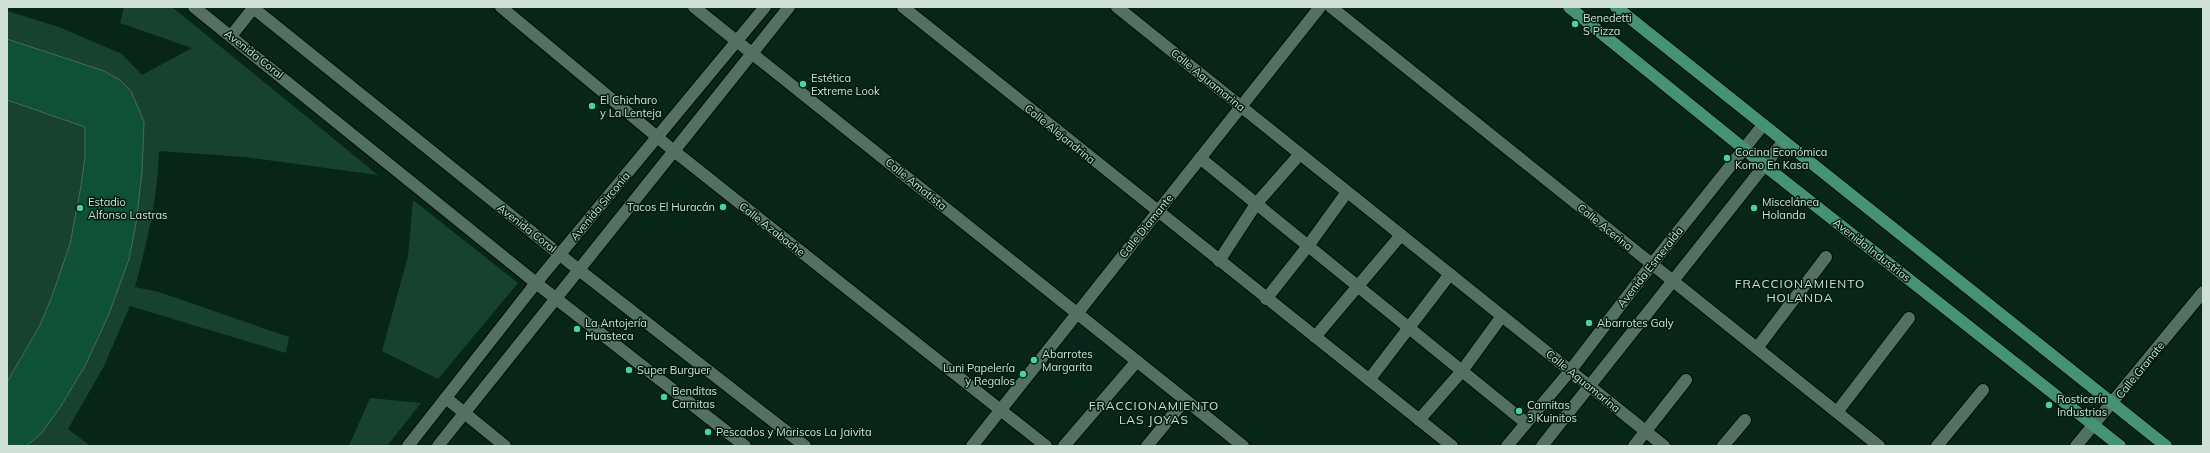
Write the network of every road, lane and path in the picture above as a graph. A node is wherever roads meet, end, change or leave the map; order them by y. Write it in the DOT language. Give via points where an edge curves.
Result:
graph roads {
  1 [pos="194,7"];
  2 [pos="253,7"];
  3 [pos="502,7"];
  4 [pos="694,7"];
  5 [pos="765,7"];
  6 [pos="790,7"];
  7 [pos="903,7"];
  8 [pos="1116,7"];
  9 [pos="1320,7"];
  10 [pos="1331,7"];
  11 [pos="1569,7"];
  12 [pos="1616,7"];
  13 [pos="231,36"];
  14 [pos="738,42"];
  15 [pos="752,53"];
  16 [pos="1241,107"];
  17 [pos="1763,125"];
  18 [pos="658,137"];
  19 [pos="1783,142"];
  20 [pos="1743,148"];
  21 [pos="674,152"];
  22 [pos="1300,154"];
  23 [pos="1200,158"];
  24 [pos="1764,165"];
  25 [pos="1348,192"];
  26 [pos="1256,204"];
  27 [pos="1157,212"];
  28 [pos="1401,235"];
  29 [pos="1308,246"];
  30 [pos="560,255"];
  31 [pos="1826,257"];
  32 [pos="1219,261"];
  33 [pos="1652,264"];
  34 [pos="579,270"];
  35 [pos="1450,274"];
  36 [pos="1673,281"];
  37 [pos="536,284"];
  38 [pos="1359,287"];
  39 [pos="2203,292"];
  40 [pos="556,299"];
  41 [pos="1266,299"];
  42 [pos="1076,313"];
  43 [pos="1502,316"];
  44 [pos="1909,318"];
  45 [pos="1408,328"];
  46 [pos="1315,337"];
  47 [pos="1756,348"];
  48 [pos="1137,361"];
  49 [pos="1462,371"];
  50 [pos="1570,371"];
  51 [pos="1369,380"];
  52 [pos="1686,380"];
  53 [pos="1591,387"];
  54 [pos="1983,390"];
  55 [pos="446,398"];
  56 [pos="1185,400"];
  57 [pos="2113,403"];
  58 [pos="1001,409"];
  59 [pos="1837,412"];
  60 [pos="464,413"];
  61 [pos="1419,420"];
  62 [pos="1745,420"];
  63 [pos="1526,423"];
  64 [pos="2093,424"];
  65 [pos="1646,431"];
  66 [pos="1228,441"];
  67 [pos="408,446"];
  68 [pos="438,446"];
  69 [pos="505,446"];
  70 [pos="745,446"];
  71 [pos="805,446"];
  72 [pos="972,446"];
  73 [pos="1046,446"];
  74 [pos="1064,446"];
  75 [pos="1147,446"];
  76 [pos="1243,446"];
  77 [pos="1452,446"];
  78 [pos="1507,446"];
  79 [pos="1542,446"];
  80 [pos="1634,446"];
  81 [pos="1664,446"];
  82 [pos="1723,446"];
  83 [pos="1879,446"];
  84 [pos="1937,446"];
  85 [pos="2076,446"];
  86 [pos="2120,446"];
  87 [pos="2166,446"];
  1 -- 13 [label="street, Avenida Coral"];
  2 -- 13 [label="street"];
  2 -- 30 [label="street, Avenida Coral"];
  3 -- 18 [label="street, Calle Azabache"];
  4 -- 14 [label="street, Calle Amatista"];
  5 -- 14 [label="street, Avenida Sirconia"];
  6 -- 15 [label="street, Avenida Sirconia"];
  7 -- 27 [label="street, Calle Alejandrina"];
  8 -- 16 [label="street, Calle Aguamarina"];
  9 -- 16 [label="street, Calle Diamante"];
  10 -- 33 [label="street, Calle Acerina"];
  11 -- 20 [label="main road, Avenida Industrias"];
  12 -- 17 [label="main road"];
  13 -- 37 [label="street, Avenida Coral"];
  14 -- 15 [label="street, Calle Amatista"];
  14 -- 18 [label="street, Avenida Sirconia"];
  15 -- 21 [label="street, Avenida Sirconia"];
  15 -- 42 [label="street, Calle Amatista"];
  16 -- 22 [label="street, Calle Aguamarina"];
  16 -- 23 [label="street, Calle Diamante"];
  17 -- 19 [label="main road"];
  17 -- 20 [label="street, Avenida Esmeralda"];
  18 -- 21 [label="street, Calle Azabache"];
  18 -- 30 [label="street, Avenida Sirconia"];
  19 -- 24 [label="street"];
  19 -- 57 [label="main road"];
  20 -- 24 [label="main road, Avenida Industrias"];
  20 -- 33 [label="street, Avenida Esmeralda"];
  21 -- 34 [label="street, Avenida Sirconia"];
  21 -- 58 [label="street, Calle Azabache"];
  22 -- 25 [label="street, Calle Aguamarina"];
  22 -- 26 [label="street"];
  23 -- 26 [label="street"];
  23 -- 27 [label="street, Calle Diamante"];
  24 -- 36 [label="street"];
  24 -- 64 [label="main road, Avenida Industrias"];
  25 -- 28 [label="street, Calle Aguamarina"];
  25 -- 29 [label="street"];
  26 -- 29 [label="street"];
  26 -- 32 [label="street"];
  27 -- 32 [label="street, Calle Alejandrina"];
  27 -- 42 [label="street, Calle Diamante"];
  28 -- 35 [label="street, Calle Aguamarina"];
  28 -- 38 [label="street"];
  29 -- 38 [label="street"];
  29 -- 41 [label="street"];
  30 -- 34 [label="street, Avenida Coral"];
  30 -- 37 [label="street, Avenida Sirconia"];
  31 -- 47 [label="street"];
  32 -- 41 [label="street, Calle Alejandrina"];
  33 -- 36 [label="street, Calle Acerina"];
  33 -- 50 [label="street, Avenida Esmeralda"];
  34 -- 40 [label="street, Avenida Sirconia"];
  34 -- 71 [label="street, Avenida Coral"];
  35 -- 43 [label="street, Calle Aguamarina"];
  35 -- 45 [label="street"];
  36 -- 47 [label="street, Calle Acerina"];
  36 -- 53 [label="street"];
  37 -- 40 [label="street, Avenida Coral"];
  37 -- 55 [label="street, Avenida Sirconia"];
  38 -- 45 [label="street"];
  38 -- 46 [label="street"];
  39 -- 57 [label="street, Calle Granate"];
  40 -- 60 [label="street, Avenida Sirconia"];
  40 -- 70 [label="street, Avenida Coral"];
  41 -- 46 [label="street, Calle Alejandrina"];
  42 -- 48 [label="street, Calle Amatista"];
  42 -- 58 [label="street, Calle Diamante"];
  43 -- 49 [label="street"];
  43 -- 50 [label="street, Calle Aguamarina"];
  44 -- 59 [label="street"];
  45 -- 49 [label="street"];
  45 -- 51 [label="street"];
  46 -- 51 [label="street, Calle Alejandrina"];
  47 -- 59 [label="street, Calle Acerina"];
  48 -- 56 [label="street, Calle Amatista"];
  48 -- 74 [label="street"];
  49 -- 61 [label="street"];
  49 -- 63 [label="street"];
  50 -- 53 [label="street, Calle Aguamarina"];
  50 -- 63 [label="street, Avenida Esmeralda"];
  51 -- 61 [label="street, Calle Alejandrina"];
  52 -- 65 [label="street"];
  53 -- 65 [label="street, Calle Aguamarina"];
  53 -- 79 [label="street"];
  54 -- 84 [label="street"];
  55 -- 60 [label="street"];
  55 -- 67 [label="street, Avenida Sirconia"];
  56 -- 66 [label="street, Calle Amatista"];
  56 -- 75 [label="street"];
  57 -- 64 [label="street, Calle Granate"];
  57 -- 87 [label="main road"];
  58 -- 72 [label="street, Calle Diamante"];
  58 -- 73 [label="street, Calle Azabache"];
  59 -- 83 [label="street, Calle Acerina"];
  60 -- 68 [label="street, Avenida Sirconia"];
  60 -- 69 [label="street"];
  61 -- 77 [label="street, Calle Alejandrina"];
  62 -- 82 [label="street"];
  63 -- 78 [label="street, Avenida Esmeralda"];
  64 -- 85 [label="street, Calle Granate"];
  64 -- 86 [label="main road, Avenida Industrias"];
  65 -- 80 [label="street"];
  65 -- 81 [label="street, Calle Aguamarina"];
  66 -- 76 [label="street, Calle Amatista"];
}
